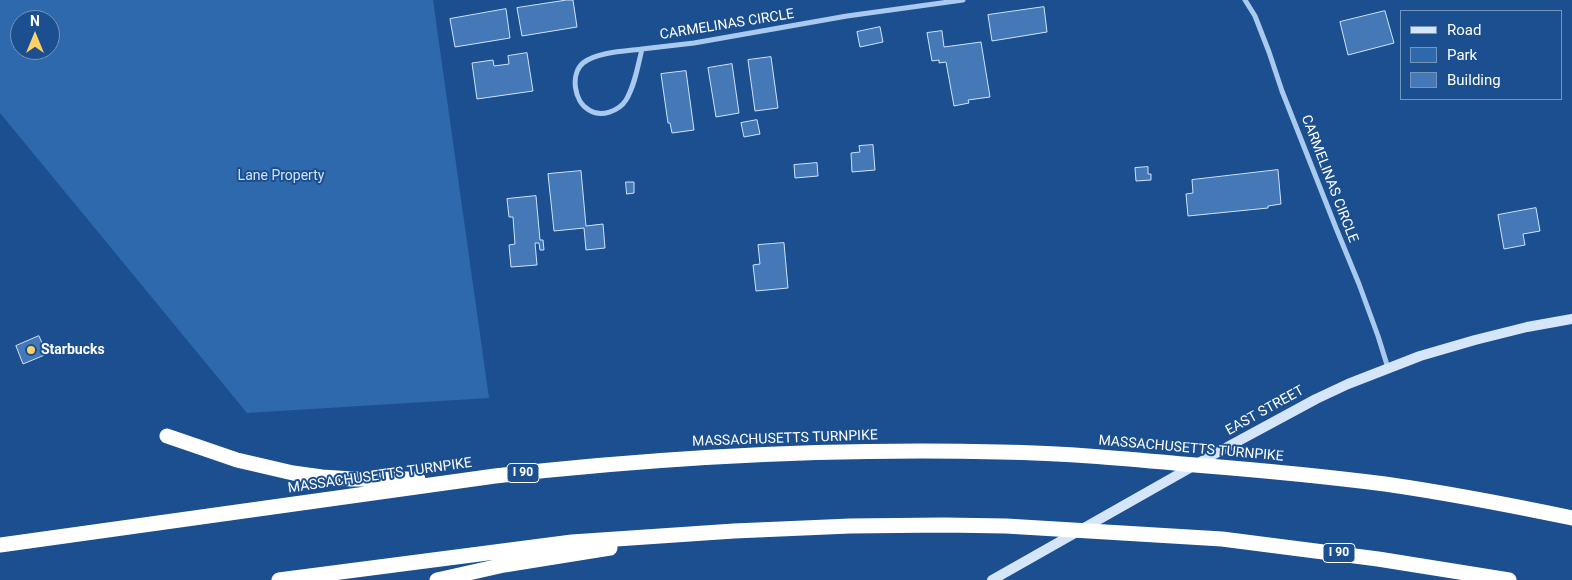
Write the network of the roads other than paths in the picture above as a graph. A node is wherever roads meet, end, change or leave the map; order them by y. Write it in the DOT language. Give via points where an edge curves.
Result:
graph roads {
  1 [pos="963,0"];
  2 [pos="1245,0"];
  3 [pos="642,49"];
  4 [pos="1572,319"];
  5 [pos="1388,368"];
  6 [pos="167,436"];
  7 [pos="479,478"];
  8 [pos="1572,518"];
  9 [pos="708,532"];
  10 [pos="0,545"];
  11 [pos="279,580"];
  12 [pos="437,580"];
  13 [pos="992,580"];
  14 [pos="1509,580"];
  1 -- 3 [label="street, CARMELINAS CIRCLE"];
  2 -- 5 [label="street, CARMELINAS CIRCLE" via="1269,52"];
  3 -- 3 [label="street, CARMELINAS CIRCLE" via="631,90 625,102 614,111 602,114 589,110 578,100 576,76 582,63 612,53"];
  4 -- 5 [label="main road, EAST STREET" via="1500,333"];
  5 -- 13 [label="main road, EAST STREET" via="1316,399"];
  6 -- 7 [label="highway" via="237,460 322,478"];
  7 -- 8 [label="highway, MASSACHUSETTS TURNPIKE / I 90" via="704,457 906,451 1000,452 1122,458 1268,471 1392,486"];
  7 -- 10 [label="highway, MASSACHUSETTS TURNPIKE / I 90"];
  9 -- 11 [label="highway, I 90" via="572,542"];
  9 -- 12 [label="highway" via="472,571"];
  9 -- 14 [label="highway, I 90" via="850,526 1006,526 1167,535 1316,550"];
}
